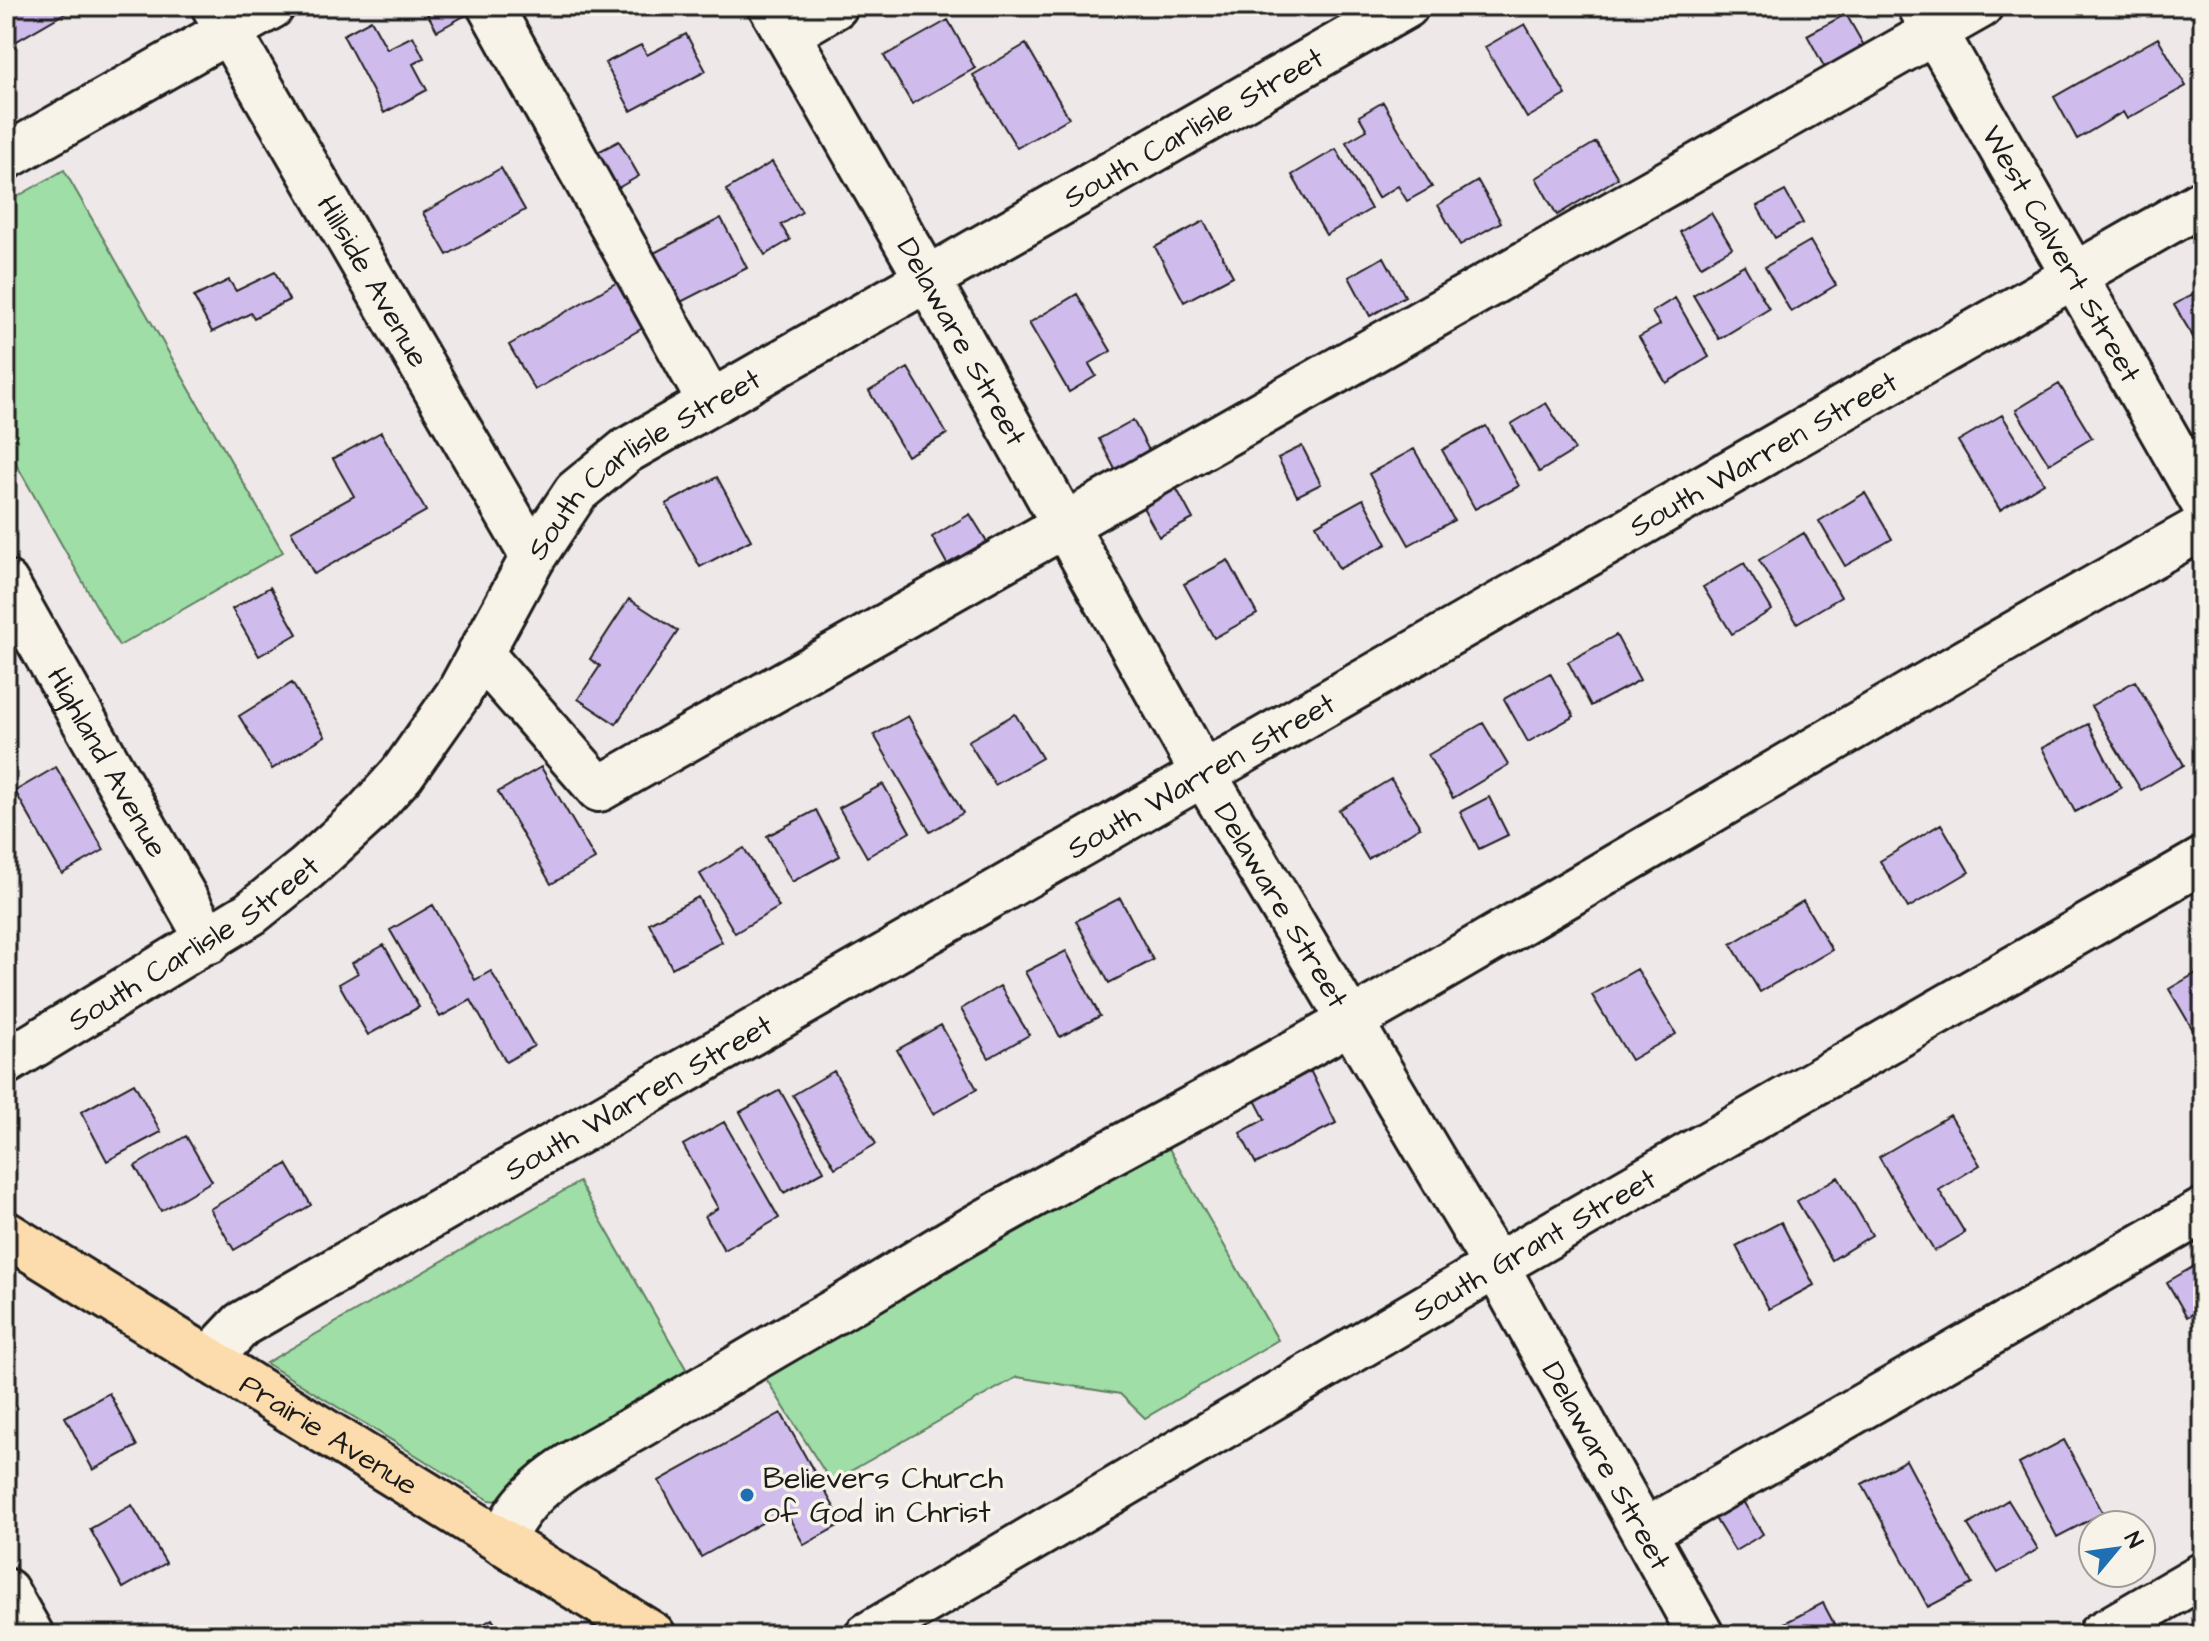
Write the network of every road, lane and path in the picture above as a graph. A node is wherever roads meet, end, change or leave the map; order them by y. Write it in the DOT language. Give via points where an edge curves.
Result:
graph roads {
  1 [pos="272,6"];
  2 [pos="490,6"];
  3 [pos="835,6"];
  4 [pos="1406,6"];
  5 [pos="1980,6"];
  6 [pos="221,18"];
  7 [pos="1928,19"];
  8 [pos="779,20"];
  9 [pos="6,157"];
  10 [pos="2203,202"];
  11 [pos="2074,275"];
  12 [pos="928,280"];
  13 [pos="710,402"];
  14 [pos="2203,502"];
  15 [pos="1066,526"];
  16 [pos="2203,527"];
  17 [pos="533,557"];
  18 [pos="6,583"];
  19 [pos="480,653"];
  20 [pos="1203,773"];
  21 [pos="2203,860"];
  22 [pos="209,941"];
  23 [pos="1351,1021"];
  24 [pos="7,1059"];
  25 [pos="2203,1211"];
  26 [pos="6,1234"];
  27 [pos="1496,1266"];
  28 [pos="208,1360"];
  29 [pos="1644,1532"];
  30 [pos="502,1542"];
  31 [pos="2203,1575"];
  32 [pos="6,1591"];
  33 [pos="31,1635"];
  34 [pos="653,1635"];
  35 [pos="868,1635"];
  36 [pos="1701,1635"];
  37 [pos="2100,1635"];
  1 -- 6 [label="street"];
  2 -- 13 [label="street"];
  3 -- 8 [label="street"];
  4 -- 12 [label="street, South Carlisle Street"];
  5 -- 7 [label="street"];
  6 -- 9 [label="street"];
  6 -- 17 [label="street, Hillside Avenue"];
  7 -- 11 [label="street, West Calvert Street"];
  7 -- 15 [label="street"];
  8 -- 12 [label="street, Delaware Street"];
  10 -- 11 [label="street, South Warren Street"];
  11 -- 14 [label="street, West Calvert Street"];
  11 -- 20 [label="street, South Warren Street"];
  12 -- 13 [label="street, South Carlisle Street"];
  12 -- 15 [label="street, Delaware Street"];
  13 -- 17 [label="street, South Carlisle Street" via="626,451 576,492"];
  15 -- 19 [label="street" via="599,789"];
  15 -- 20 [label="street, Delaware Street"];
  16 -- 23 [label="street"];
  17 -- 19 [label="street, South Carlisle Street"];
  18 -- 22 [label="street, Highland Avenue"];
  19 -- 22 [label="street, South Carlisle Street" via="459,693 402,774 365,815 307,868"];
  20 -- 23 [label="street, Delaware Street"];
  20 -- 28 [label="street, South Warren Street" via="242,1324"];
  21 -- 27 [label="street, South Grant Street"];
  22 -- 24 [label="street, South Carlisle Street"];
  23 -- 27 [label="street, Delaware Street"];
  23 -- 30 [label="street" via="970,1231 583,1457 524,1503"];
  25 -- 29 [label="street"];
  26 -- 28 [label="main road, Prairie Avenue"];
  27 -- 29 [label="street, Delaware Street"];
  27 -- 35 [label="street, South Grant Street"];
  28 -- 30 [label="main road, Prairie Avenue"];
  29 -- 36 [label="street, Delaware Street"];
  30 -- 34 [label="main road, Prairie Avenue"];
  31 -- 37 [label="street"];
  32 -- 33 [label="street"];
}
